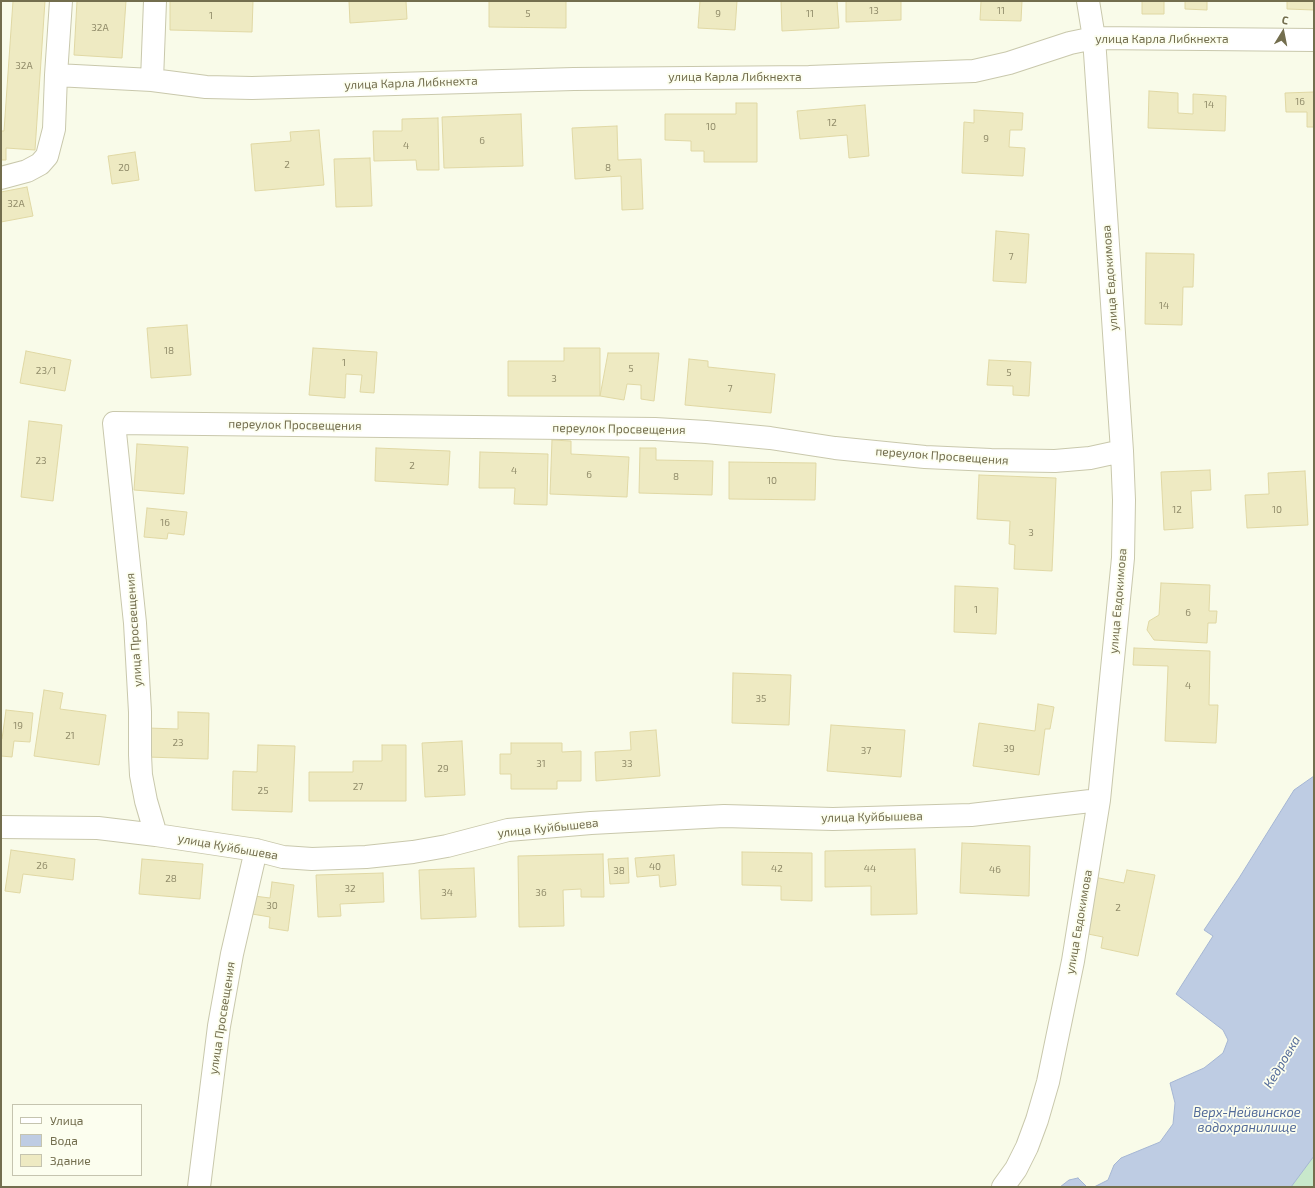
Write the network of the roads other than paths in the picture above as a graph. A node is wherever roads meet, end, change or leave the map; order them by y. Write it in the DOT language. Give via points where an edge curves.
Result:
graph roads {
  1 [pos="62,1"];
  2 [pos="155,1"];
  3 [pos="1088,1"];
  4 [pos="1094,38"];
  5 [pos="1314,40"];
  6 [pos="56,75"];
  7 [pos="152,80"];
  8 [pos="1,178"];
  9 [pos="114,423"];
  10 [pos="1122,451"];
  11 [pos="1099,800"];
  12 [pos="1,827"];
  13 [pos="156,835"];
  14 [pos="256,850"];
  15 [pos="199,1187"];
  16 [pos="1003,1187"];
  1 -- 6 [label="street"];
  2 -- 7 [label="street"];
  3 -- 4 [label="street, улица Евдокимова"];
  4 -- 5 [label="street, улица Карла Либкнехта"];
  4 -- 7 [label="street, улица Карла Либкнехта" via="974,71 936,73 809,77 574,78 252,88 206,87"];
  4 -- 10 [label="street, улица Евдокимова"];
  6 -- 7 [label="street, улица Карла Либкнехта"];
  6 -- 8 [label="street" via="54,129 47,156 28,172"];
  9 -- 10 [label="street, переулок Просвещения" via="655,429 770,438 835,448 925,457 1055,462"];
  9 -- 13 [label="street, улица Просвещения" via="135,623 141,775"];
  10 -- 11 [label="street, улица Евдокимова" via="1122,558"];
  11 -- 14 [label="street, улица Куйбышева" via="971,815 833,819 724,816 542,826 508,830 413,852 366,857 312,859"];
  11 -- 16 [label="street, улица Евдокимова" via="1073,961 1048,1082 1027,1147 1016,1170"];
  12 -- 13 [label="street, улица Куйбышева" via="98,828"];
  13 -- 14 [label="street, улица Куйбышева"];
  14 -- 15 [label="street, улица Просвещения" via="232,954 219,1026"];
}
